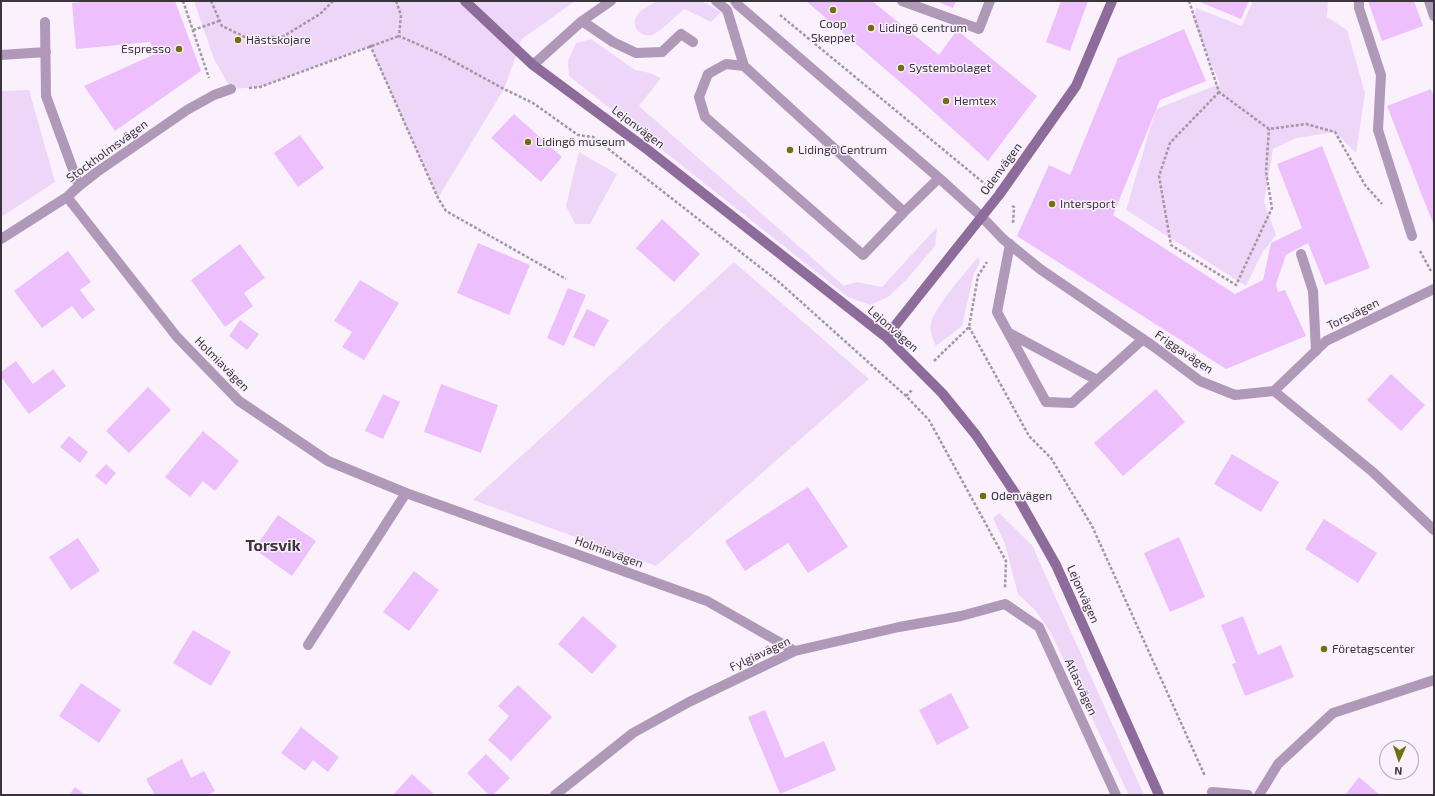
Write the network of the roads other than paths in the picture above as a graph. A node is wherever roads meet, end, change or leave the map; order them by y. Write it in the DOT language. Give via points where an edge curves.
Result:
graph roads {
  1 [pos="611,1"];
  2 [pos="716,1"];
  3 [pos="902,1"];
  4 [pos="990,1"];
  5 [pos="1112,1"];
  6 [pos="1359,1"];
  7 [pos="1429,1"];
  8 [pos="737,3"];
  9 [pos="468,4"];
  10 [pos="1434,16"];
  11 [pos="582,21"];
  12 [pos="45,22"];
  13 [pos="693,42"];
  14 [pos="46,52"];
  15 [pos="1,55"];
  16 [pos="533,65"];
  17 [pos="744,66"];
  18 [pos="231,89"];
  19 [pos="939,178"];
  20 [pos="78,186"];
  21 [pos="67,197"];
  22 [pos="904,212"];
  23 [pos="981,216"];
  24 [pos="1412,236"];
  25 [pos="1,239"];
  26 [pos="1010,244"];
  27 [pos="1302,254"];
  28 [pos="1434,289"];
  29 [pos="1009,333"];
  30 [pos="886,337"];
  31 [pos="1143,339"];
  32 [pos="1316,351"];
  33 [pos="1097,380"];
  34 [pos="1274,391"];
  35 [pos="406,493"];
  36 [pos="1434,530"];
  37 [pos="1005,604"];
  38 [pos="308,645"];
  39 [pos="795,651"];
  40 [pos="1434,680"];
  41 [pos="1212,792"];
  42 [pos="555,795"];
  43 [pos="1116,795"];
  44 [pos="1159,795"];
  45 [pos="1248,795"];
  46 [pos="1259,795"];
  1 -- 11 [label="street"];
  2 -- 17 [label="street" via="727,10"];
  3 -- 4 [label="street" via="979,29"];
  5 -- 23 [label="street, Odenvägen" via="1076,86 999,195"];
  6 -- 24 [label="street" via="1381,75 1378,130"];
  7 -- 10 [label="street"];
  8 -- 19 [label="street, Friggavägen"];
  9 -- 16 [label="street, Lejonvägen"];
  11 -- 13 [label="street" via="613,42 636,53 662,52 681,34"];
  11 -- 16 [label="street"];
  12 -- 14 [label="street"];
  14 -- 15 [label="street"];
  14 -- 20 [label="street" via="46,96"];
  16 -- 30 [label="street, Lejonvägen" via="648,150"];
  17 -- 22 [label="street"];
  17 -- 22 [label="street" via="726,64 708,74 699,97 705,117 863,255"];
  18 -- 20 [label="street, Stockholmsvägen" via="187,110"];
  19 -- 22 [label="street"];
  19 -- 23 [label="street, Friggavägen"];
  20 -- 21 [label="street, Stockholmsvägen"];
  21 -- 25 [label="street, Stockholmsvägen"];
  21 -- 35 [label="street, Holmiavägen" via="177,337 239,401 328,461"];
  23 -- 26 [label="street, Friggavägen"];
  23 -- 30 [label="street, Odenvägen"];
  26 -- 29 [label="street" via="997,312"];
  26 -- 31 [label="street, Friggavägen" via="1040,269"];
  27 -- 32 [label="street" via="1313,291"];
  28 -- 32 [label="street, Torsvägen" via="1326,340"];
  29 -- 33 [label="street"];
  29 -- 33 [label="street" via="1046,402 1072,403"];
  30 -- 44 [label="street, Lejonvägen" via="942,393 976,435 1017,496 1056,565"];
  31 -- 33 [label="street"];
  31 -- 34 [label="street, Friggavägen" via="1200,381 1234,395"];
  32 -- 34 [label="street, Torsvägen"];
  34 -- 36 [label="street" via="1374,473"];
  35 -- 38 [label="street"];
  35 -- 39 [label="street, Holmiavägen" via="707,601"];
  37 -- 39 [label="street, Fylgiavägen"];
  37 -- 43 [label="street, Atlasvägen" via="1039,627"];
  39 -- 42 [label="street, Fylgiavägen" via="689,702 633,733"];
  40 -- 46 [label="street" via="1333,713 1278,764"];
  41 -- 45 [label="street"];
}
